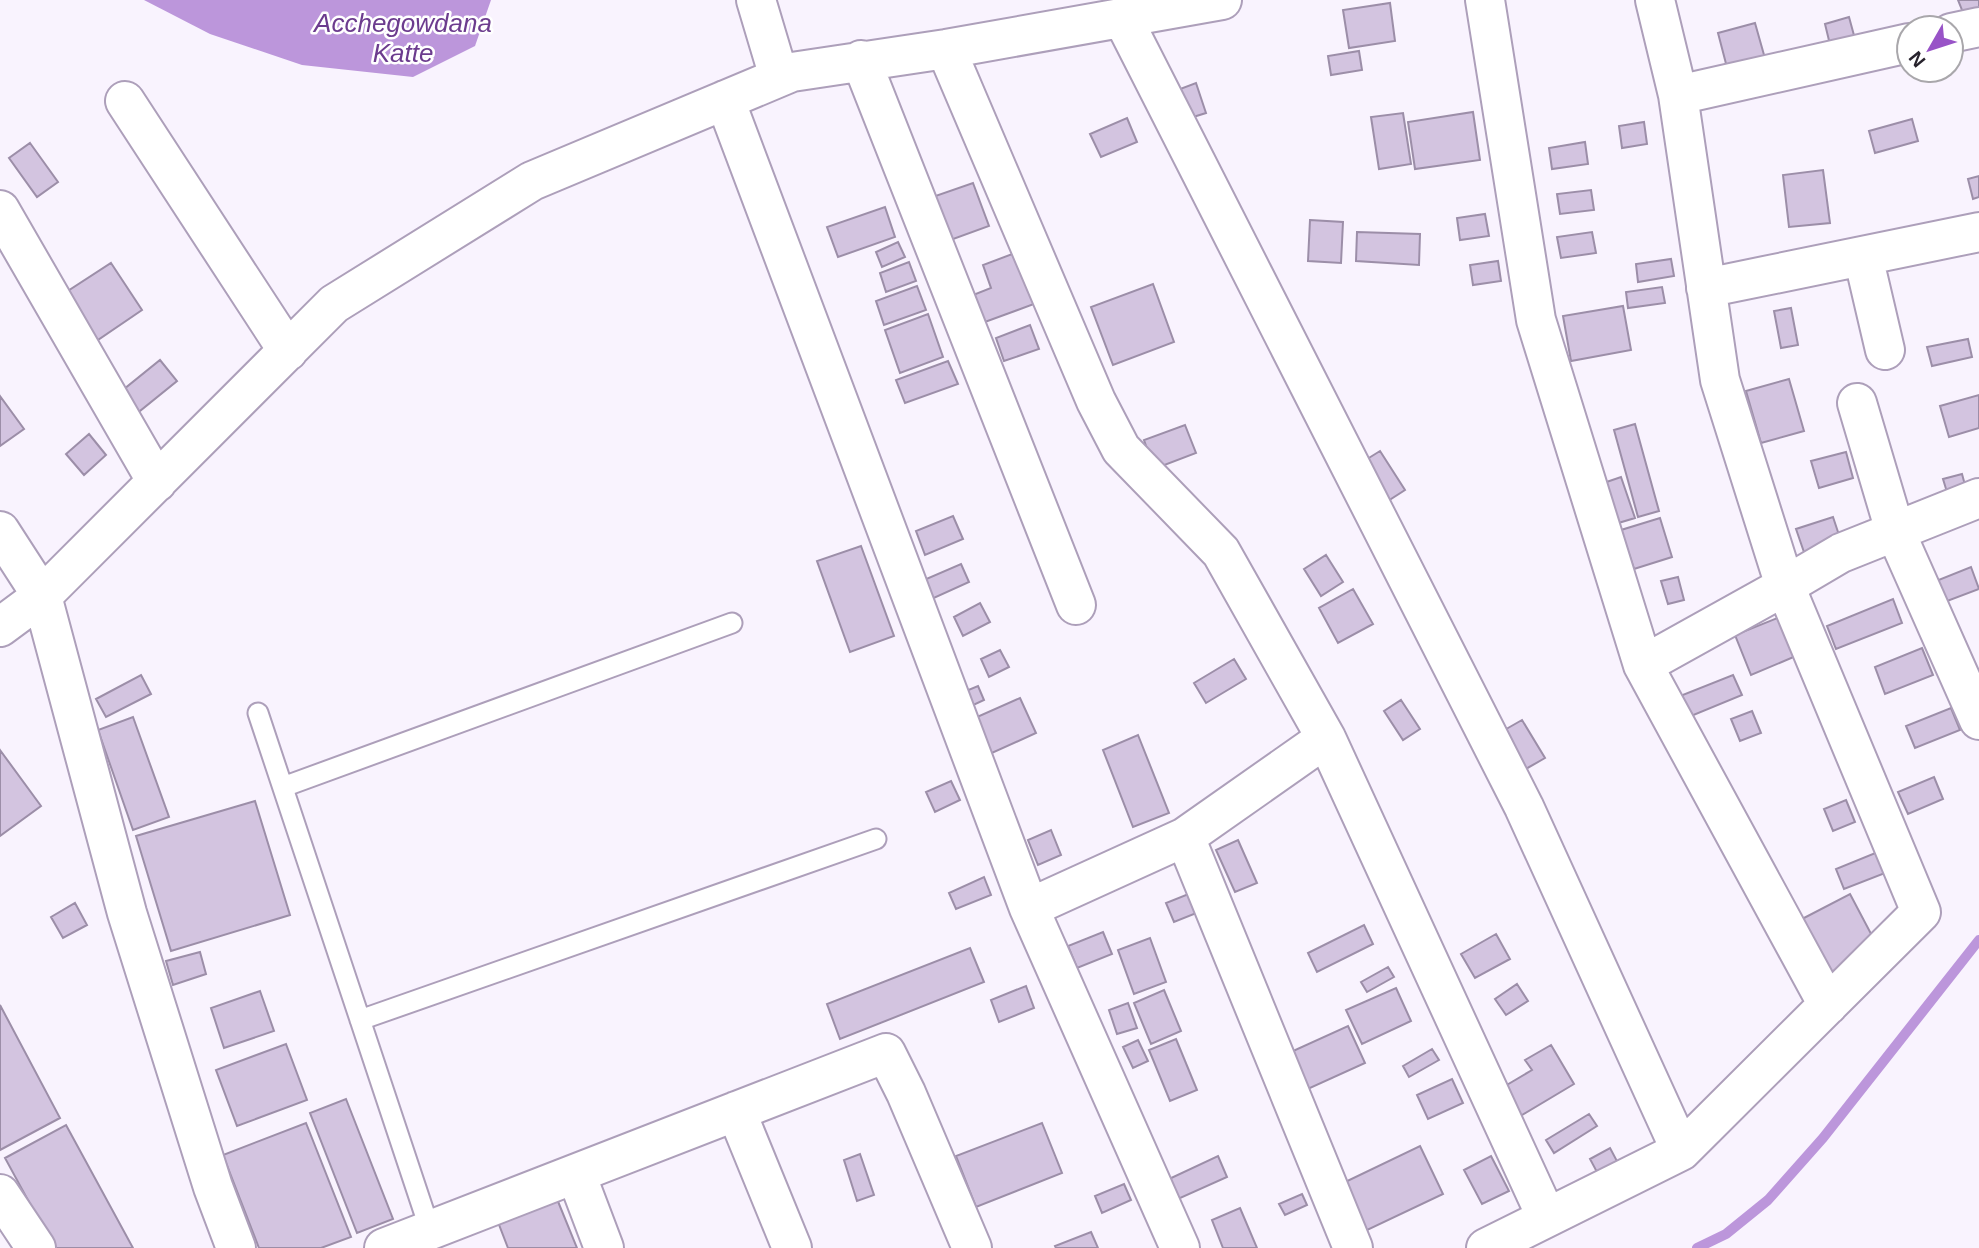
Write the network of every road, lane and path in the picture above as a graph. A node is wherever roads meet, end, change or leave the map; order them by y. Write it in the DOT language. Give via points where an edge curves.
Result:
graph roads {
  1 [pos="756,0"];
  2 [pos="1222,0"];
  3 [pos="1485,0"];
  4 [pos="1655,0"];
  5 [pos="1122,17"];
  6 [pos="1895,46"];
  7 [pos="946,48"];
  8 [pos="861,60"];
  9 [pos="779,77"];
  10 [pos="1678,95"];
  11 [pos="725,100"];
  12 [pos="125,101"];
  13 [pos="0,210"];
  14 [pos="1979,232"];
  15 [pos="1863,256"];
  16 [pos="1706,288"];
  17 [pos="1885,350"];
  18 [pos="288,351"];
  19 [pos="1857,403"];
  20 [pos="157,482"];
  21 [pos="1979,498"];
  22 [pos="0,531"];
  23 [pos="1895,531"];
  24 [pos="1785,586"];
  25 [pos="43,596"];
  26 [pos="1076,605"];
  27 [pos="732,623"];
  28 [pos="0,627"];
  29 [pos="1643,665"];
  30 [pos="258,713"];
  31 [pos="1979,720"];
  32 [pos="1326,738"];
  33 [pos="283,787"];
  34 [pos="1185,837"];
  35 [pos="876,839"];
  36 [pos="1028,908"];
  37 [pos="1828,1005"];
  38 [pos="360,1020"];
  39 [pos="736,1111"];
  40 [pos="1681,1151"];
  41 [pos="576,1174"];
  42 [pos="0,1194"];
  43 [pos="1546,1216"];
  44 [pos="433,1239"];
  45 [pos="36,1248"];
  46 [pos="236,1248"];
  47 [pos="384,1248"];
  48 [pos="604,1248"];
  49 [pos="792,1248"];
  50 [pos="972,1248"];
  51 [pos="1180,1248"];
  52 [pos="1353,1248"];
  53 [pos="1486,1248"];
  1 -- 9 [label="street"];
  2 -- 5 [label="street"];
  3 -- 29 [label="street" via="1536,320"];
  4 -- 10 [label="street"];
  5 -- 7 [label="street"];
  5 -- 40 [label="street" via="1524,807"];
  6 -- 10 [label="street"];
  7 -- 8 [label="street"];
  7 -- 32 [label="street" via="1096,401 1121,449 1221,552"];
  8 -- 9 [label="street"];
  8 -- 26 [label="street"];
  9 -- 11 [label="street"];
  10 -- 16 [label="street"];
  11 -- 18 [label="street" via="532,181 334,304"];
  11 -- 36 [label="street"];
  12 -- 18 [label="street"];
  13 -- 20 [label="street"];
  14 -- 15 [label="street"];
  15 -- 16 [label="street"];
  15 -- 17 [label="street"];
  16 -- 24 [label="street" via="1720,380"];
  18 -- 20 [label="street"];
  19 -- 23 [label="street"];
  20 -- 25 [label="street"];
  21 -- 23 [label="street"];
  22 -- 25 [label="street"];
  23 -- 24 [label="street" via="1841,553"];
  23 -- 31 [label="street"];
  24 -- 29 [label="street"];
  24 -- 37 [label="street" via="1922,912"];
  25 -- 28 [label="street"];
  25 -- 46 [label="street" via="127,913"];
  27 -- 33 [label="lane"];
  29 -- 37 [label="street"];
  30 -- 33 [label="lane"];
  32 -- 34 [label="street"];
  32 -- 43 [label="street"];
  33 -- 38 [label="lane"];
  34 -- 36 [label="street"];
  34 -- 52 [label="street"];
  35 -- 38 [label="lane"];
  36 -- 51 [label="street"];
  37 -- 40 [label="street"];
  38 -- 44 [label="lane"];
  39 -- 41 [label="street"];
  39 -- 49 [label="street"];
  39 -- 50 [label="street" via="886,1053"];
  40 -- 43 [label="street"];
  41 -- 44 [label="street"];
  41 -- 48 [label="street"];
  42 -- 45 [label="street"];
  43 -- 53 [label="street"];
  44 -- 47 [label="street"];
}
